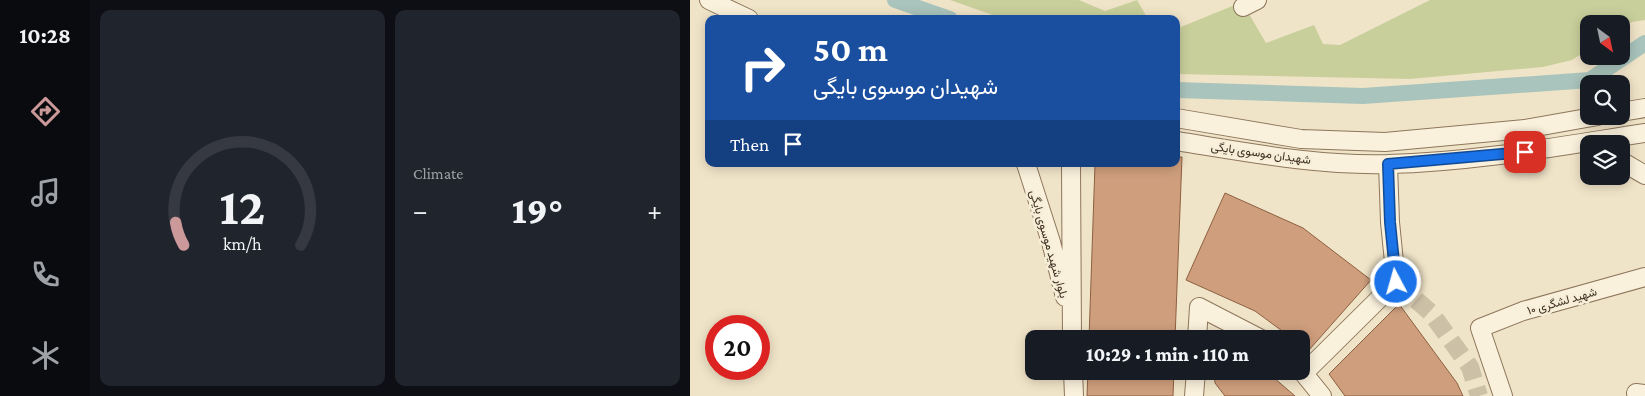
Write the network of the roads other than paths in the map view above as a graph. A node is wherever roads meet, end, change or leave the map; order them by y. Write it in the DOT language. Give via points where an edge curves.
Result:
graph roads {
  1 [pos="709,0"];
  2 [pos="741,15"];
  3 [pos="1645,108"];
  4 [pos="1630,110"];
  5 [pos="1180,119"];
  6 [pos="1580,119"];
  7 [pos="1645,133"];
  8 [pos="1630,136"];
  9 [pos="1180,142"];
  10 [pos="1580,145"];
  11 [pos="1388,164"];
  12 [pos="1630,166"];
  13 [pos="1027,167"];
  14 [pos="1071,167"];
  15 [pos="1645,175"];
  16 [pos="1645,277"];
  17 [pos="1072,330"];
  18 [pos="1072,330"];
  19 [pos="1198,330"];
  20 [pos="1244,330"];
  21 [pos="1310,365"];
  22 [pos="1073,380"];
  23 [pos="1195,380"];
  24 [pos="1309,380"];
  25 [pos="1074,396"];
  26 [pos="1194,396"];
  27 [pos="1322,396"];
  28 [pos="1502,396"];
  1 -- 2 [label="street"];
  3 -- 4 [label="street"];
  5 -- 6 [label="street, شهیدان موسوی بایگی" via="1301,139 1385,142 1524,129"];
  7 -- 8 [label="street, شهیدان موسوی بایگی"];
  9 -- 11 [label="street, شهیدان موسوی بایگی" via="1299,160"];
  10 -- 11 [label="street, شهیدان موسوی بایگی"];
  11 -- 21 [label="street" via="1396,282"];
  12 -- 15 [label="street"];
  13 -- 17 [label="street, بلوار شهید موسوی بایگی" via="1051,242"];
  14 -- 18 [label="street, بلوار شهید موسوی بایگی"];
  16 -- 28 [label="street, شهید لشگری ۱۰" via="1523,311 1480,328"];
  19 -- 20 [label="street" via="1199,306"];
  22 -- 25 [label="street"];
  23 -- 26 [label="street"];
  24 -- 27 [label="street"];
}
